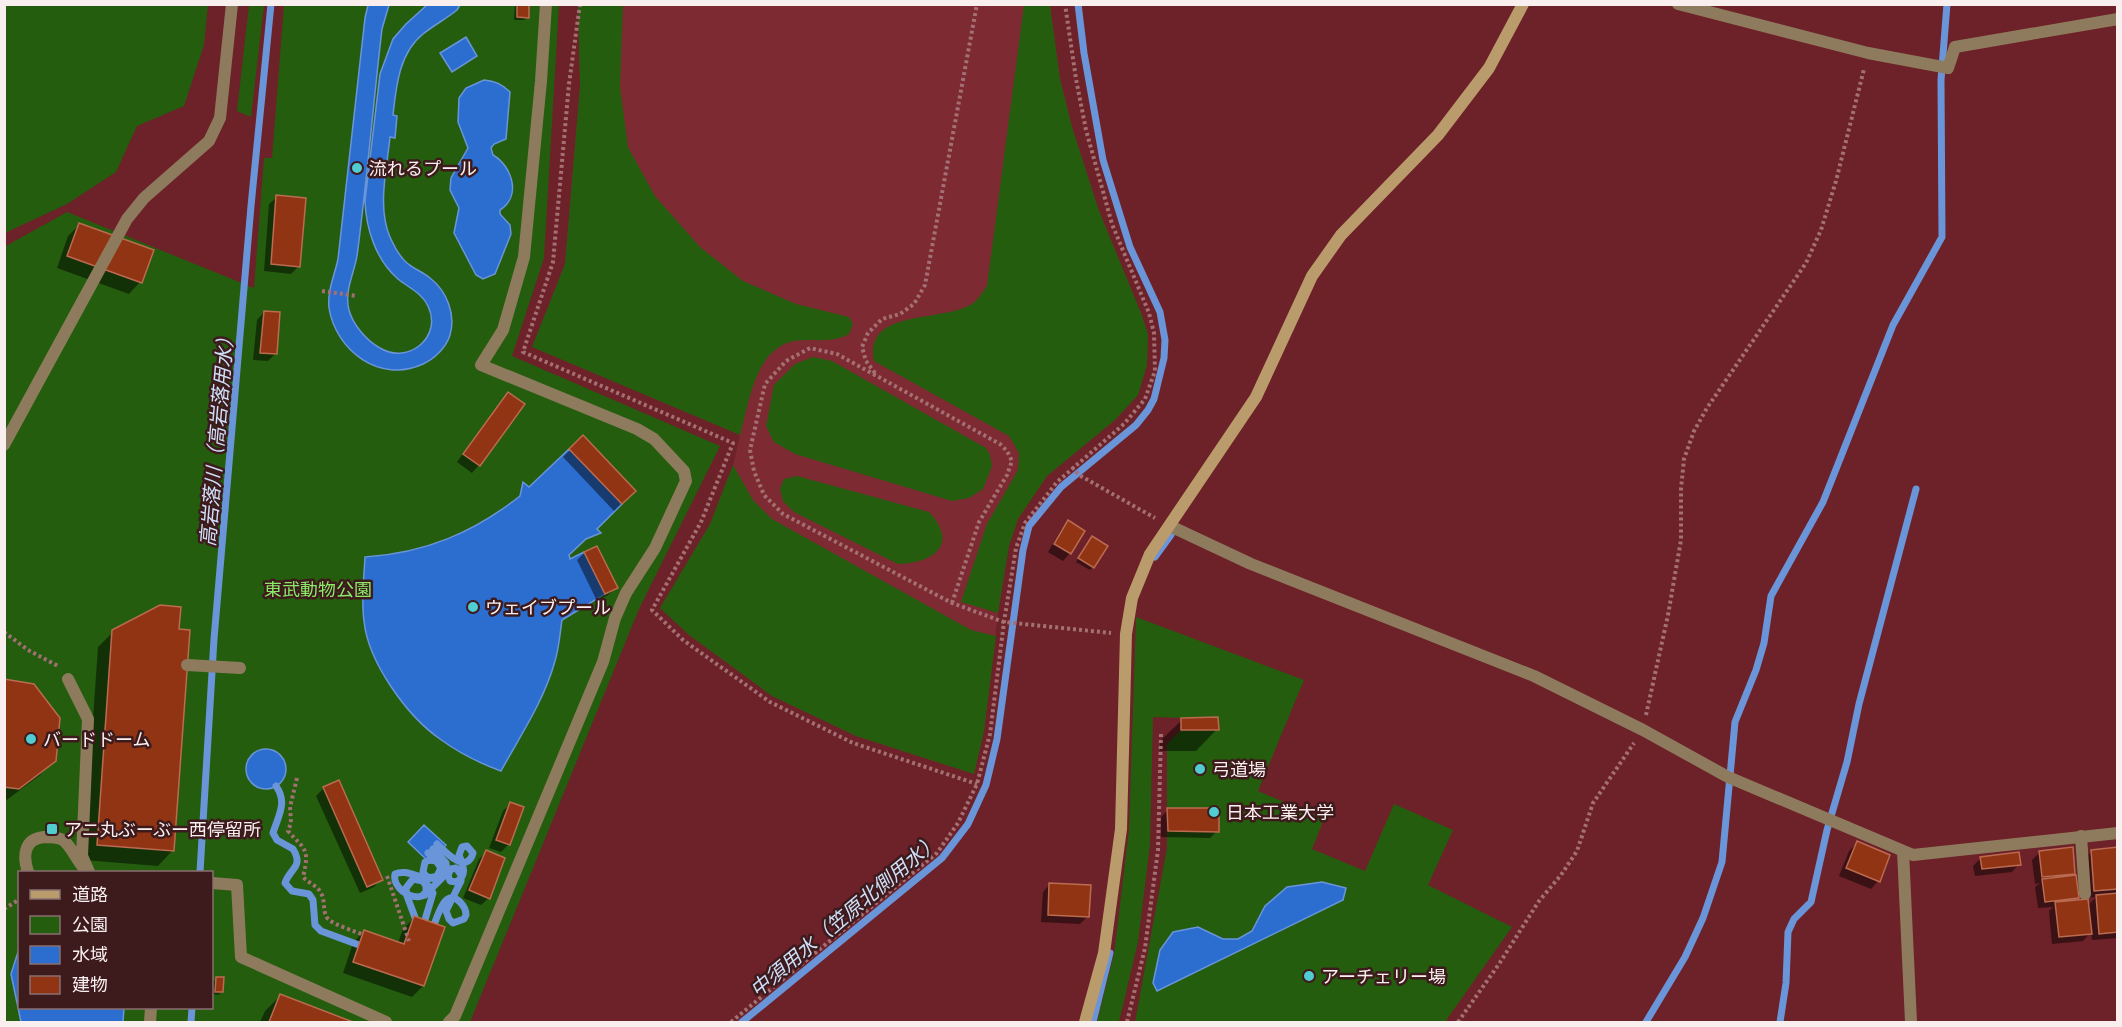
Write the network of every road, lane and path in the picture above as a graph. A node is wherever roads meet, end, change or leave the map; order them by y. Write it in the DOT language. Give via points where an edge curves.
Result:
graph roads {
  1 [pos="232,4"];
  2 [pos="546,4"];
  3 [pos="977,4"];
  4 [pos="1065,4"];
  5 [pos="1523,4"];
  6 [pos="1678,4"];
  7 [pos="2118,19"];
  8 [pos="1868,53"];
  9 [pos="322,291"];
  10 [pos="357,296"];
  11 [pos="877,376"];
  12 [pos="4,445"];
  13 [pos="1072,467"];
  14 [pos="1165,524"];
  15 [pos="952,603"];
  16 [pos="1004,622"];
  17 [pos="4,632"];
  18 [pos="1126,634"];
  19 [pos="188,665"];
  20 [pos="240,668"];
  21 [pos="68,679"];
  22 [pos="1643,730"];
  23 [pos="1161,734"];
  24 [pos="297,778"];
  25 [pos="84,820"];
  26 [pos="2118,833"];
  27 [pos="2081,836"];
  28 [pos="52,837"];
  29 [pos="1903,851"];
  30 [pos="27,871"];
  31 [pos="86,871"];
  32 [pos="87,871"];
  33 [pos="387,876"];
  34 [pos="217,883"];
  35 [pos="2085,894"];
  36 [pos="18,900"];
  37 [pos="4,909"];
  38 [pos="364,935"];
  39 [pos="409,941"];
  40 [pos="386,1023"];
  41 [pos="449,1023"];
  42 [pos="731,1023"];
  43 [pos="1085,1023"];
  44 [pos="1127,1023"];
  45 [pos="1458,1023"];
  46 [pos="1911,1023"];
  1 -- 12 [label="street" via="220,118 209,141 144,198 127,219"];
  2 -- 41 [label="street" via="524,257 503,330 481,365 638,429 654,439 684,471 686,481 655,548 615,618 603,662"];
  3 -- 11 [label="path" via="924,285 914,304 900,314 882,319 868,333 862,347"];
  4 -- 13 [label="path" via="1076,79 1097,173 1112,224 1149,313 1156,352 1155,371 1145,399 1124,424"];
  5 -- 14 [label="street" via="1489,68 1445,126 1341,235 1312,276 1257,397"];
  6 -- 8 [label="street"];
  7 -- 8 [label="street" via="1955,47 1947,69"];
  8 -- 22 [label="path" via="1836,181 1810,255 1707,408 1684,459 1681,540"];
  9 -- 10 [label="path"];
  11 -- 15 [label="path" via="1000,444 1012,461 979,522"];
  11 -- 15 [label="path" via="837,354 810,348 786,361 765,384 750,450 754,471 764,495 783,514"];
  13 -- 14 [label="path" via="1078,475"];
  13 -- 16 [label="path" via="1024,524 1016,548"];
  14 -- 18 [label="street" via="1132,598"];
  14 -- 22 [label="street" via="1251,564 1534,676"];
  15 -- 16 [label="path"];
  16 -- 18 [label="path"];
  16 -- 42 [label="path" via="990,734 977,784 937,853"];
  17 -- 21 [label="path" via="28,650 57,664"];
  18 -- 43 [label="street" via="1121,829 1104,953"];
  19 -- 20 [label="street"];
  21 -- 25 [label="street" via="88,719"];
  22 -- 29 [label="street" via="1728,777"];
  22 -- 45 [label="path" via="1593,803 1577,851"];
  23 -- 44 [label="path" via="1158,850 1145,948"];
  24 -- 38 [label="path" via="288,831 304,847 303,877 321,893 329,921"];
  25 -- 28 [label="street" via="76,836"];
  25 -- 32 [label="street" via="82,856"];
  26 -- 27 [label="street"];
  27 -- 29 [label="street" via="1913,855"];
  27 -- 35 [label="street"];
  28 -- 30 [label="street" via="27,844"];
  28 -- 31 [label="street" via="63,840"];
  29 -- 46 [label="street"];
  33 -- 39 [label="path"];
  34 -- 40 [label="street" via="237,885 241,957"];
  36 -- 37 [label="path"];
}
